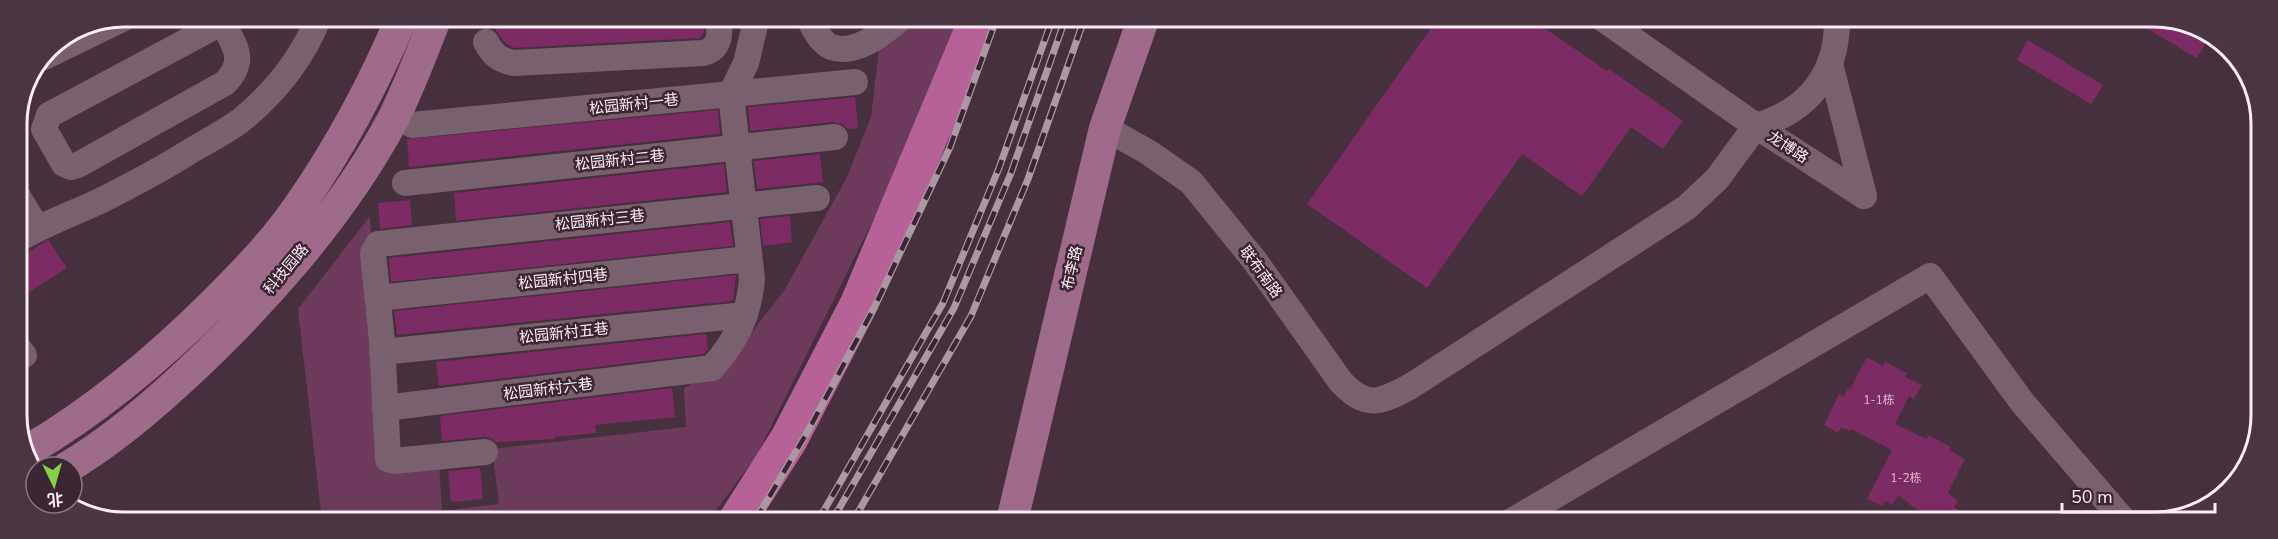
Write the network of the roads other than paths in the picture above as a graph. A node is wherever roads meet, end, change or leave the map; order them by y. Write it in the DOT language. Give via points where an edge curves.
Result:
graph roads {
  1 [pos="212,27"];
  2 [pos="229,27"];
  3 [pos="316,27"];
  4 [pos="398,27"];
  5 [pos="432,27"];
  6 [pos="719,27"];
  7 [pos="755,27"];
  8 [pos="814,27"];
  9 [pos="890,27"];
  10 [pos="1140,27"];
  11 [pos="1615,27"];
  12 [pos="1836,27"];
  13 [pos="95,32"];
  14 [pos="486,42"];
  15 [pos="69,45"];
  16 [pos="844,47"];
  17 [pos="1830,64"];
  18 [pos="855,82"];
  19 [pos="792,88"];
  20 [pos="731,94"];
  21 [pos="412,125"];
  22 [pos="1756,126"];
  23 [pos="1105,128"];
  24 [pos="836,137"];
  25 [pos="737,148"];
  26 [pos="405,183"];
  27 [pos="817,198"];
  28 [pos="743,206"];
  29 [pos="27,234"];
  30 [pos="749,259"];
  31 [pos="378,298"];
  32 [pos="746,315"];
  33 [pos="382,352"];
  34 [pos="385,408"];
  35 [pos="485,452"];
  36 [pos="36,454"];
  37 [pos="84,456"];
  38 [pos="1014,512"];
  39 [pos="1527,512"];
  40 [pos="2116,512"];
  1 -- 2 [label="street" via="49,115 44,129 64,164 78,165 225,83 238,62"];
  3 -- 29 [label="street" via="296,63 238,122 100,201"];
  4 -- 36 [label="main road, 科技园路" via="382,66 343,135 297,209 266,248 155,359"];
  5 -- 37 [label="main road, 科技园路" via="391,123 304,249 184,377"];
  6 -- 14 [label="street" via="718,43 712,51 703,53 514,63 500,61"];
  7 -- 20 [label="street" via="746,63"];
  8 -- 16 [label="street" via="830,47"];
  9 -- 16 [label="street" via="879,37"];
  10 -- 23 [label="main road, 布李路"];
  11 -- 22 [label="street, 龙博路"];
  12 -- 17 [label="street"];
  13 -- 15 [label="street"];
  16 -- 19 [label="street"];
  17 -- 22 [label="street" via="1813,93 1801,104"];
  17 -- 22 [label="street, 龙博路" via="1864,196"];
  18 -- 19 [label="street, 松园新村一巷"];
  19 -- 20 [label="street, 松园新村一巷"];
  20 -- 21 [label="street, 松园新村一巷"];
  20 -- 25 [label="street"];
  22 -- 23 [label="street, 联布南路" via="1717,179 1686,208 1411,386 1375,401 1354,396 1341,382 1255,261 1191,182"];
  23 -- 38 [label="main road, 布李路"];
  24 -- 25 [label="street, 松园新村二巷"];
  25 -- 26 [label="street, 松园新村二巷"];
  25 -- 28 [label="street"];
  27 -- 28 [label="street, 松园新村三巷"];
  28 -- 30 [label="street"];
  28 -- 31 [label="street, 松园新村三巷" via="384,242 373,252"];
  30 -- 31 [label="street, 松园新村四巷"];
  30 -- 32 [label="street" via="752,279"];
  31 -- 33 [label="street"];
  32 -- 33 [label="street, 松园新村五巷"];
  32 -- 34 [label="street, 松园新村六巷" via="712,368"];
  33 -- 34 [label="street"];
  34 -- 35 [label="street" via="388,459"];
  39 -- 40 [label="street" via="1930,276 2022,402"];
}
